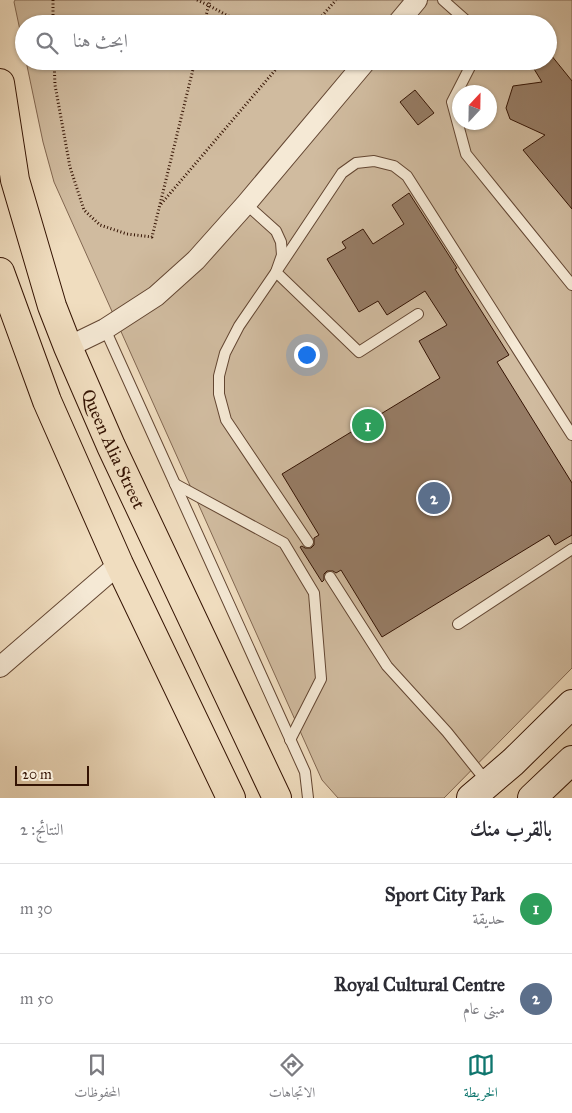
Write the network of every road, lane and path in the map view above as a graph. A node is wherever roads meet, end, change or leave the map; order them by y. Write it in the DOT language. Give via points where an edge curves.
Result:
graph roads {
  1 [pos="53,0"];
  2 [pos="196,0"];
  3 [pos="210,0"];
  4 [pos="336,0"];
  5 [pos="417,0"];
  6 [pos="443,0"];
  7 [pos="208,5"];
  8 [pos="53,15"];
  9 [pos="206,15"];
  10 [pos="226,15"];
  11 [pos="323,15"];
  12 [pos="404,15"];
  13 [pos="460,15"];
  14 [pos="54,70"];
  15 [pos="193,70"];
  16 [pos="275,70"];
  17 [pos="358,70"];
  18 [pos="468,70"];
  19 [pos="0,83"];
  20 [pos="246,204"];
  21 [pos="160,205"];
  22 [pos="0,272"];
  23 [pos="276,272"];
  24 [pos="572,286"];
  25 [pos="418,314"];
  26 [pos="105,329"];
  27 [pos="68,347"];
  28 [pos="572,435"];
  29 [pos="175,484"];
  30 [pos="308,542"];
  31 [pos="572,549"];
  32 [pos="119,564"];
  33 [pos="330,577"];
  34 [pos="458,624"];
  35 [pos="0,667"];
  36 [pos="572,704"];
  37 [pos="290,740"];
  38 [pos="572,760"];
  39 [pos="480,791"];
  40 [pos="231,798"];
  41 [pos="277,798"];
  42 [pos="308,798"];
  43 [pos="532,798"];
  1 -- 8 [label="path"];
  2 -- 7 [label="path"];
  3 -- 7 [label="path"];
  4 -- 11 [label="path"];
  5 -- 12 [label="street"];
  6 -- 13 [label="lane"];
  7 -- 9 [label="path"];
  7 -- 10 [label="path"];
  14 -- 21 [label="path" via="70,168 84,210 100,225 127,234 152,237"];
  15 -- 21 [label="path"];
  16 -- 21 [label="path"];
  17 -- 20 [label="street"];
  18 -- 24 [label="lane" via="452,102 466,154"];
  19 -- 27 [label="main road, Queen Alia Street" via="16,180 52,306"];
  20 -- 23 [label="lane" via="276,231 281,242 282,255"];
  20 -- 26 [label="street" via="196,260 156,296"];
  22 -- 32 [label="main road" via="47,401"];
  23 -- 25 [label="lane" via="360,352"];
  23 -- 28 [label="lane" via="342,173 356,163 374,161 394,166 407,176"];
  23 -- 30 [label="lane" via="239,326 225,353 219,376 219,394 226,420"];
  26 -- 27 [label="street"];
  26 -- 29 [label="lane"];
  27 -- 41 [label="main road, Queen Alia Street" via="111,446"];
  29 -- 37 [label="lane"];
  29 -- 37 [label="lane" via="284,543 314,593 321,679"];
  31 -- 34 [label="lane"];
  32 -- 35 [label="street"];
  32 -- 40 [label="main road"];
  33 -- 39 [label="lane" via="387,666 447,732"];
  36 -- 39 [label="main road"];
  37 -- 42 [label="lane" via="305,772"];
  38 -- 43 [label="main road"];
}
